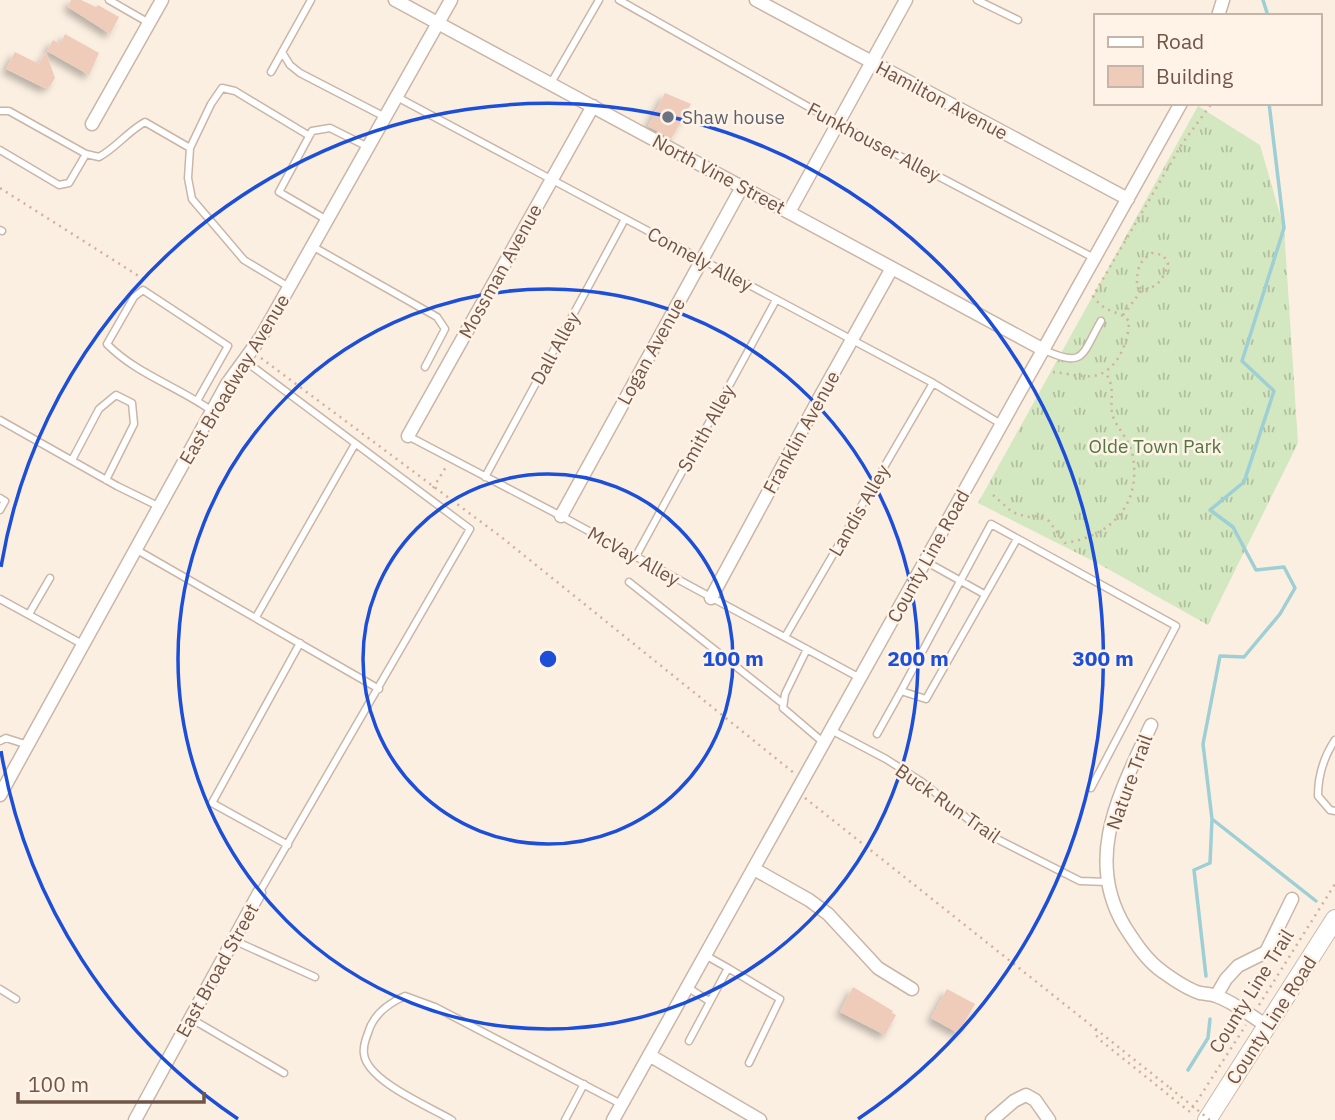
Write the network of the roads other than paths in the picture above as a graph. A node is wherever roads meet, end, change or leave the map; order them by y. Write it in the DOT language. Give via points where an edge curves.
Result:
graph roads {
  1 [pos="109,0"];
  2 [pos="162,0"];
  3 [pos="311,0"];
  4 [pos="395,0"];
  5 [pos="451,0"];
  6 [pos="599,0"];
  7 [pos="619,0"];
  8 [pos="756,0"];
  9 [pos="906,0"];
  10 [pos="977,0"];
  11 [pos="1018,20"];
  12 [pos="149,23"];
  13 [pos="438,23"];
  14 [pos="282,52"];
  15 [pos="871,63"];
  16 [pos="271,72"];
  17 [pos="551,83"];
  18 [pos="396,97"];
  19 [pos="1180,105"];
  20 [pos="593,106"];
  21 [pos="0,111"];
  22 [pos="385,117"];
  23 [pos="837,123"];
  24 [pos="92,124"];
  25 [pos="308,135"];
  26 [pos="368,147"];
  27 [pos="190,148"];
  28 [pos="0,150"];
  29 [pos="86,154"];
  30 [pos="552,180"];
  31 [pos="742,187"];
  32 [pos="1128,199"];
  33 [pos="789,212"];
  34 [pos="625,219"];
  35 [pos="327,220"];
  36 [pos="312,246"];
  37 [pos="1095,258"];
  38 [pos="701,260"];
  39 [pos="892,268"];
  40 [pos="289,287"];
  41 [pos="776,300"];
  42 [pos="1101,321"];
  43 [pos="852,340"];
  44 [pos="1044,350"];
  45 [pos="248,356"];
  46 [pos="425,367"];
  47 [pos="933,383"];
  48 [pos="197,401"];
  49 [pos="212,411"];
  50 [pos="0,420"];
  51 [pos="1001,424"];
  52 [pos="408,436"];
  53 [pos="355,444"];
  54 [pos="72,460"];
  55 [pos="485,477"];
  56 [pos="106,480"];
  57 [pos="0,498"];
  58 [pos="160,507"];
  59 [pos="0,510"];
  60 [pos="561,516"];
  61 [pos="1017,539"];
  62 [pos="136,550"];
  63 [pos="636,556"];
  64 [pos="925,561"];
  65 [pos="50,578"];
  66 [pos="959,580"];
  67 [pos="629,582"];
  68 [pos="984,594"];
  69 [pos="711,598"];
  70 [pos="0,599"];
  71 [pos="29,614"];
  72 [pos="256,617"];
  73 [pos="785,637"];
  74 [pos="300,643"];
  75 [pos="84,645"];
  76 [pos="807,649"];
  77 [pos="860,678"];
  78 [pos="379,689"];
  79 [pos="901,691"];
  80 [pos="782,703"];
  81 [pos="1151,725"];
  82 [pos="831,730"];
  83 [pos="877,734"];
  84 [pos="1335,740"];
  85 [pos="0,741"];
  86 [pos="824,743"];
  87 [pos="28,745"];
  88 [pos="1091,788"];
  89 [pos="0,796"];
  90 [pos="1335,811"];
  91 [pos="288,845"];
  92 [pos="754,869"];
  93 [pos="1107,882"];
  94 [pos="260,893"];
  95 [pos="1292,899"];
  96 [pos="1335,919"];
  97 [pos="233,940"];
  98 [pos="705,955"];
  99 [pos="728,968"];
  100 [pos="315,977"];
  101 [pos="687,987"];
  102 [pos="0,989"];
  103 [pos="912,989"];
  104 [pos="1216,996"];
  105 [pos="16,999"];
  106 [pos="709,1001"];
  107 [pos="190,1018"];
  108 [pos="1259,1021"];
  109 [pos="689,1041"];
  110 [pos="649,1055"];
  111 [pos="749,1063"];
  112 [pos="284,1073"];
  113 [pos="584,1084"];
  114 [pos="622,1105"];
  115 [pos="135,1120"];
  116 [pos="452,1120"];
  117 [pos="565,1120"];
  118 [pos="613,1120"];
  119 [pos="760,1120"];
  120 [pos="992,1120"];
  121 [pos="1049,1120"];
  122 [pos="1209,1120"];
  1 -- 12 [label="lane"];
  2 -- 12 [label="street"];
  3 -- 14 [label="lane"];
  4 -- 13 [label="street, North Vine Street"];
  5 -- 13 [label="street, East Broadway Avenue"];
  6 -- 17 [label="lane"];
  7 -- 23 [label="lane, Funkhouser Alley"];
  8 -- 15 [label="street, Hamilton Avenue"];
  9 -- 15 [label="street"];
  10 -- 11 [label="lane"];
  12 -- 24 [label="street"];
  13 -- 17 [label="street, North Vine Street"];
  13 -- 18 [label="street, East Broadway Avenue"];
  14 -- 16 [label="lane"];
  14 -- 22 [label="lane" via="300,73"];
  15 -- 23 [label="street"];
  15 -- 32 [label="street, Hamilton Avenue"];
  17 -- 20 [label="street, North Vine Street"];
  18 -- 22 [label="street, East Broadway Avenue"];
  18 -- 30 [label="lane, Connely Alley"];
  19 -- 32 [label="street, County Line Road"];
  20 -- 30 [label="street, Mossman Avenue"];
  20 -- 31 [label="street, North Vine Street"];
  21 -- 29 [label="lane" via="9,111"];
  22 -- 26 [label="street, East Broadway Avenue"];
  23 -- 33 [label="street"];
  23 -- 37 [label="lane, Funkhouser Alley"];
  25 -- 26 [label="lane" via="317,128 330,128"];
  25 -- 27 [label="lane" via="235,91 222,88"];
  25 -- 35 [label="lane" via="279,192"];
  26 -- 35 [label="street, East Broadway Avenue"];
  27 -- 29 [label="lane" via="145,122 99,157"];
  27 -- 40 [label="lane" via="192,199 244,260"];
  28 -- 29 [label="lane" via="59,185 69,183"];
  30 -- 34 [label="lane, Connely Alley"];
  30 -- 52 [label="street, Mossman Avenue"];
  31 -- 33 [label="street, North Vine Street"];
  31 -- 38 [label="street, Logan Avenue"];
  32 -- 37 [label="street, County Line Road"];
  33 -- 39 [label="street, North Vine Street"];
  34 -- 38 [label="lane, Connely Alley"];
  34 -- 55 [label="lane, Dall Alley"];
  35 -- 36 [label="street, East Broadway Avenue"];
  36 -- 40 [label="street, East Broadway Avenue"];
  36 -- 46 [label="lane" via="437,317 444,329"];
  37 -- 44 [label="street, County Line Road"];
  38 -- 41 [label="lane, Connely Alley"];
  38 -- 60 [label="street, Logan Avenue"];
  39 -- 43 [label="street, Franklin Avenue"];
  39 -- 44 [label="street, North Vine Street"];
  40 -- 45 [label="street, East Broadway Avenue"];
  41 -- 43 [label="lane, Connely Alley"];
  41 -- 63 [label="lane, Smith Alley"];
  42 -- 44 [label="lane" via="1076,359"];
  43 -- 47 [label="lane, Connely Alley"];
  43 -- 69 [label="street, Franklin Avenue"];
  44 -- 51 [label="street, County Line Road"];
  45 -- 49 [label="street, East Broadway Avenue"];
  45 -- 53 [label="lane"];
  47 -- 51 [label="lane, Connely Alley"];
  47 -- 73 [label="lane, Landis Alley"];
  48 -- 48 [label="lane" via="122,359 107,344 134,297 143,290 228,346"];
  48 -- 49 [label="lane"];
  49 -- 58 [label="street, East Broadway Avenue"];
  50 -- 54 [label="lane"];
  51 -- 64 [label="street, County Line Road"];
  52 -- 55 [label="lane, McVay Alley"];
  53 -- 72 [label="lane"];
  53 -- 78 [label="lane" via="470,529"];
  54 -- 56 [label="lane"];
  54 -- 56 [label="lane" via="99,409 116,395 132,403 134,424"];
  55 -- 60 [label="lane, McVay Alley"];
  56 -- 58 [label="lane"];
  57 -- 59 [label="lane" via="5,500"];
  58 -- 62 [label="street, East Broadway Avenue"];
  60 -- 63 [label="lane, McVay Alley"];
  61 -- 66 [label="lane" via="990,524"];
  61 -- 68 [label="lane"];
  61 -- 88 [label="lane" via="1176,626"];
  62 -- 72 [label="lane"];
  62 -- 75 [label="street, East Broadway Avenue"];
  63 -- 69 [label="lane, McVay Alley"];
  64 -- 66 [label="lane"];
  64 -- 77 [label="street, County Line Road"];
  65 -- 71 [label="lane"];
  66 -- 68 [label="lane"];
  66 -- 79 [label="lane"];
  67 -- 80 [label="lane"];
  68 -- 79 [label="lane" via="926,699"];
  69 -- 73 [label="lane, McVay Alley"];
  70 -- 71 [label="lane"];
  71 -- 75 [label="lane"];
  72 -- 74 [label="lane"];
  73 -- 76 [label="lane, McVay Alley"];
  74 -- 78 [label="lane"];
  74 -- 91 [label="lane" via="212,803"];
  75 -- 87 [label="street, East Broadway Avenue"];
  76 -- 77 [label="lane, McVay Alley"];
  76 -- 80 [label="lane"];
  77 -- 82 [label="street, County Line Road"];
  78 -- 91 [label="lane"];
  79 -- 83 [label="lane"];
  80 -- 86 [label="lane"];
  81 -- 93 [label="street, Nature Trail" via="1115,813 1105,861"];
  82 -- 86 [label="street, County Line Road"];
  82 -- 93 [label="lane, Buck Run Trail" via="922,782 999,841 1080,881"];
  84 -- 90 [label="lane" via="1325,755 1318,796"];
  85 -- 87 [label="lane" via="6,738"];
  86 -- 92 [label="street, County Line Road"];
  87 -- 89 [label="street, East Broadway Avenue"];
  91 -- 94 [label="lane"];
  92 -- 98 [label="street, County Line Road"];
  92 -- 103 [label="street" via="828,915 878,968"];
  93 -- 104 [label="street, Nature Trail" via="1121,920 1154,965 1188,988"];
  94 -- 97 [label="street, East Broad Street"];
  95 -- 104 [label="street" via="1266,952 1238,966"];
  96 -- 108 [label="main road, County Line Road"];
  97 -- 100 [label="lane"];
  97 -- 107 [label="street, East Broad Street"];
  98 -- 99 [label="lane"];
  98 -- 101 [label="street, County Line Road"];
  99 -- 106 [label="lane"];
  99 -- 111 [label="lane" via="780,999"];
  101 -- 106 [label="lane"];
  101 -- 110 [label="street, County Line Road"];
  102 -- 105 [label="lane"];
  104 -- 108 [label="street, Nature Trail"];
  106 -- 109 [label="lane"];
  107 -- 112 [label="lane"];
  107 -- 115 [label="street, East Broad Street"];
  108 -- 122 [label="main road, County Line Road"];
  110 -- 114 [label="street, County Line Road"];
  110 -- 119 [label="street"];
  113 -- 114 [label="lane"];
  113 -- 116 [label="lane" via="435,1007 405,996 388,1003 369,1029 364,1053 370,1068 385,1082"];
  113 -- 117 [label="lane"];
  114 -- 118 [label="street, County Line Road"];
  120 -- 121 [label="street" via="1026,1095"];
}
